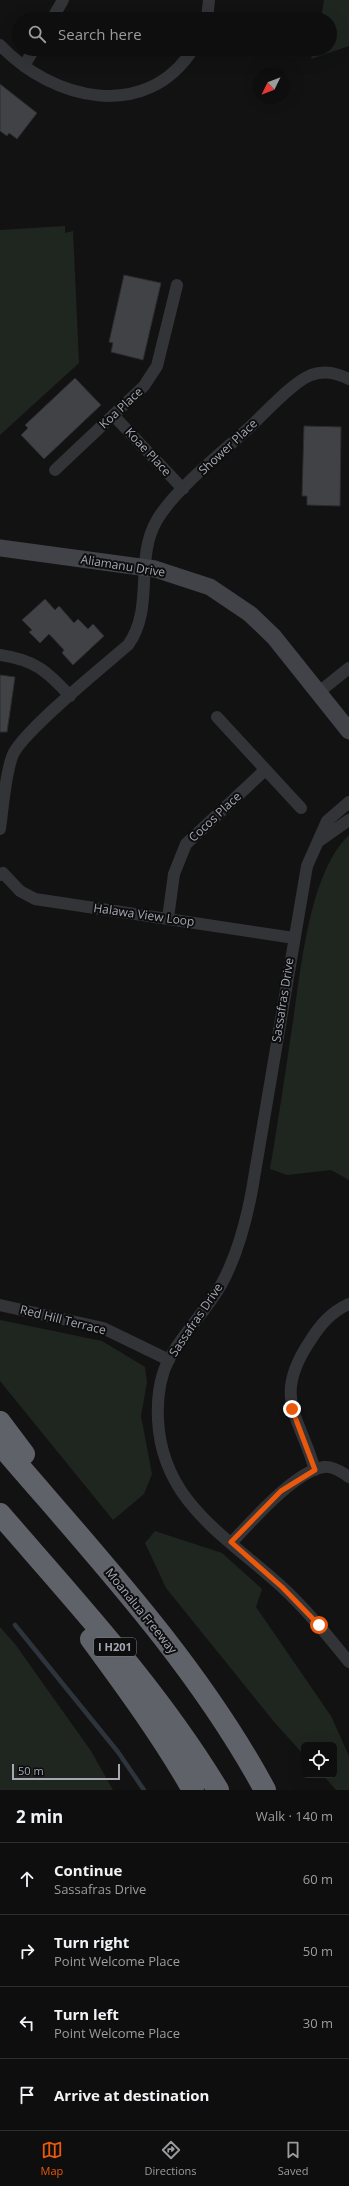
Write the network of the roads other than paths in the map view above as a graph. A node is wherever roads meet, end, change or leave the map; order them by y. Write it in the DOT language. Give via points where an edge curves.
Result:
graph roads {
  1 [pos="63,0"];
  2 [pos="210,0"];
  3 [pos="56,12"];
  4 [pos="208,12"];
  5 [pos="0,46"];
  6 [pos="30,56"];
  7 [pos="187,56"];
  8 [pos="24,66"];
  9 [pos="177,285"];
  10 [pos="349,379"];
  11 [pos="113,415"];
  12 [pos="55,470"];
  13 [pos="183,489"];
  14 [pos="0,548"];
  15 [pos="144,567"];
  16 [pos="0,655"];
  17 [pos="349,668"];
  18 [pos="319,692"];
  19 [pos="70,696"];
  20 [pos="217,717"];
  21 [pos="349,731"];
  22 [pos="6,755"];
  23 [pos="265,770"];
  24 [pos="349,802"];
  25 [pos="301,808"];
  26 [pos="349,820"];
  27 [pos="0,830"];
  28 [pos="318,842"];
  29 [pos="1,872"];
  30 [pos="168,918"];
  31 [pos="294,938"];
  32 [pos="349,1304"];
  33 [pos="0,1305"];
  34 [pos="169,1360"];
  35 [pos="0,1422"];
  36 [pos="0,1444"];
  37 [pos="315,1470"];
  38 [pos="349,1477"];
  39 [pos="0,1514"];
  40 [pos="0,1518"];
  41 [pos="231,1542"];
  42 [pos="122,1587"];
  43 [pos="349,1662"];
  44 [pos="193,1790"];
  45 [pos="218,1790"];
  46 [pos="265,1790"];
  1 -- 3 [label="street"];
  2 -- 4 [label="street"];
  5 -- 8 [label="street"];
  6 -- 8 [label="street"];
  7 -- 8 [label="street" via="176,70 150,87 119,96 99,97 72,91"];
  9 -- 11 [label="street, Koa Place" via="157,366 144,386"];
  10 -- 13 [label="street, Shower Place" via="326,372 310,375 288,391"];
  11 -- 12 [label="street, Koa Place"];
  11 -- 13 [label="street, Koae Place"];
  13 -- 15 [label="street, Shower Place" via="157,520"];
  14 -- 15 [label="street, Aliamanu Drive"];
  15 -- 18 [label="street, Aliamanu Drive" via="186,578 232,600 274,637"];
  15 -- 19 [label="street" via="142,617 135,636"];
  16 -- 19 [label="street" via="21,658 39,666"];
  17 -- 18 [label="street"];
  18 -- 21 [label="street, Aliamanu Drive"];
  19 -- 22 [label="street"];
  20 -- 23 [label="street"];
  22 -- 27 [label="street"];
  23 -- 25 [label="street"];
  23 -- 30 [label="street, Cocos Place" via="186,844 174,874"];
  24 -- 28 [label="street, Sassafras Drive" via="327,821"];
  26 -- 28 [label="street"];
  28 -- 31 [label="street, Sassafras Drive" via="307,866"];
  29 -- 30 [label="street, Halawa View Loop" via="20,891 35,899"];
  30 -- 31 [label="street, Halawa View Loop"];
  31 -- 34 [label="street, Sassafras Drive" via="244,1228 222,1284"];
  32 -- 37 [label="street" via="332,1313 318,1329 301,1354 292,1375 292,1409"];
  33 -- 34 [label="street, Red Hill Terrace" via="103,1328"];
  34 -- 41 [label="street, Sassafras Drive" via="157,1398 160,1442 169,1473 186,1500"];
  35 -- 42 [label="highway"];
  36 -- 42 [label="highway, Moanalua Freeway"];
  37 -- 38 [label="street" via="324,1467 334,1468"];
  37 -- 41 [label="street" via="281,1491"];
  39 -- 45 [label="highway, I H201" via="128,1661 173,1721"];
  40 -- 44 [label="highway" via="133,1696"];
  41 -- 43 [label="street, Sassafras Drive" via="282,1587 319,1625"];
  42 -- 46 [label="highway, Moanalua Freeway" via="173,1650 218,1714"];
}
